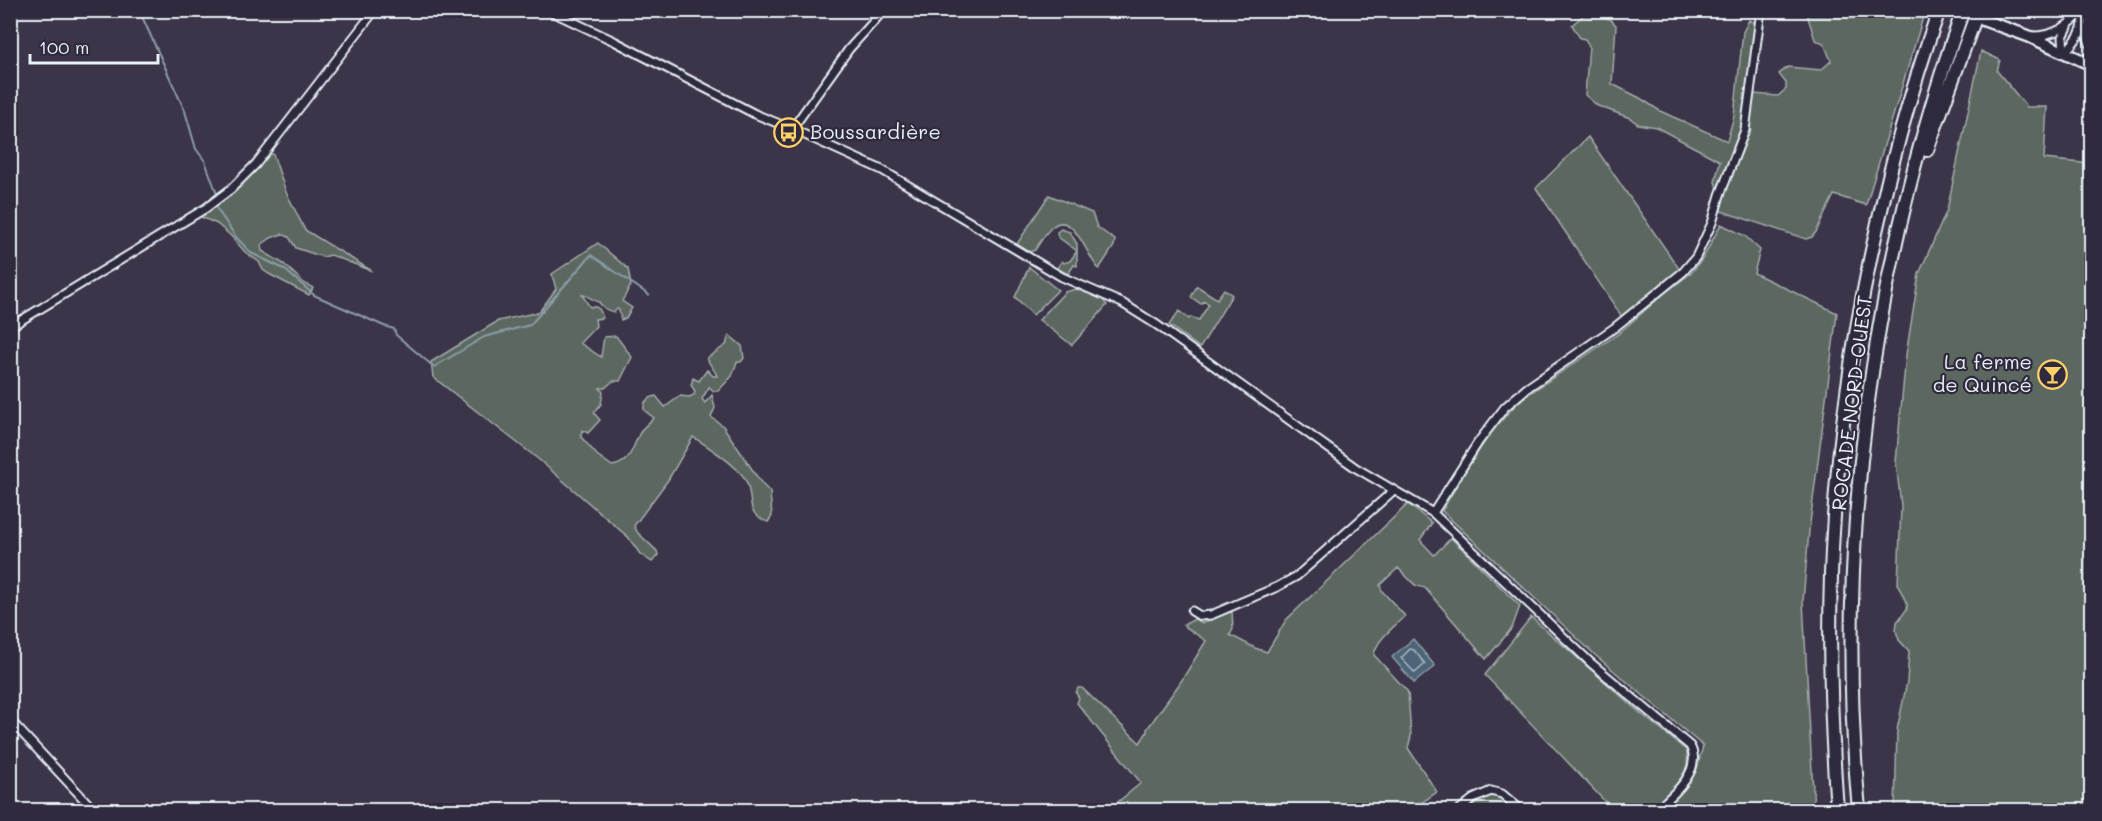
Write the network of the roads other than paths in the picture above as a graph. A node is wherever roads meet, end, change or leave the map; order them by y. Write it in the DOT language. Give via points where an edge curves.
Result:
graph roads {
  1 [pos="375,10"];
  2 [pos="549,10"];
  3 [pos="884,10"];
  4 [pos="1761,10"];
  5 [pos="1931,10"];
  6 [pos="1939,10"];
  7 [pos="1962,10"];
  8 [pos="2084,10"];
  9 [pos="1980,15"];
  10 [pos="2070,25"];
  11 [pos="2084,27"];
  12 [pos="2028,36"];
  13 [pos="1926,49"];
  14 [pos="2091,50"];
  15 [pos="2064,53"];
  16 [pos="2091,65"];
  17 [pos="792,129"];
  18 [pos="1906,201"];
  19 [pos="10,327"];
  20 [pos="1393,491"];
  21 [pos="1433,513"];
  22 [pos="1192,611"];
  23 [pos="10,720"];
  24 [pos="94,810"];
  25 [pos="1459,810"];
  26 [pos="1521,810"];
  27 [pos="1656,810"];
  28 [pos="1836,810"];
  29 [pos="1859,810"];
  1 -- 19 [label="street" via="268,149 220,199"];
  2 -- 17 [label="street"];
  3 -- 17 [label="street" via="849,49"];
  4 -- 21 [label="street" via="1744,130 1696,257 1614,328 1505,406"];
  5 -- 13 [label="highway"];
  6 -- 13 [label="highway, ROCADE NORD-OUEST"];
  7 -- 18 [label="highway, ROCADE NORD-OUEST"];
  8 -- 10 [label="street"];
  8 -- 11 [label="street"];
  9 -- 12 [label="main road"];
  9 -- 18 [label="highway" via="1951,79"];
  10 -- 12 [label="street" via="2050,34"];
  10 -- 15 [label="street" via="2063,37"];
  11 -- 14 [label="street"];
  11 -- 15 [label="street"];
  12 -- 15 [label="main road"];
  13 -- 28 [label="highway, ROCADE NORD-OUEST" via="1894,155 1872,252 1840,443 1830,598"];
  15 -- 16 [label="main road"];
  17 -- 20 [label="street" via="882,170 1062,277 1133,309"];
  18 -- 29 [label="highway, ROCADE NORD-OUEST" via="1875,352 1858,495 1852,637"];
  20 -- 21 [label="street"];
  20 -- 22 [label="street" via="1289,581 1210,615 1200,616"];
  21 -- 27 [label="street" via="1591,663 1690,746 1695,760 1691,769"];
  23 -- 24 [label="street"];
  25 -- 26 [label="street" via="1491,791 1502,794"];
}
